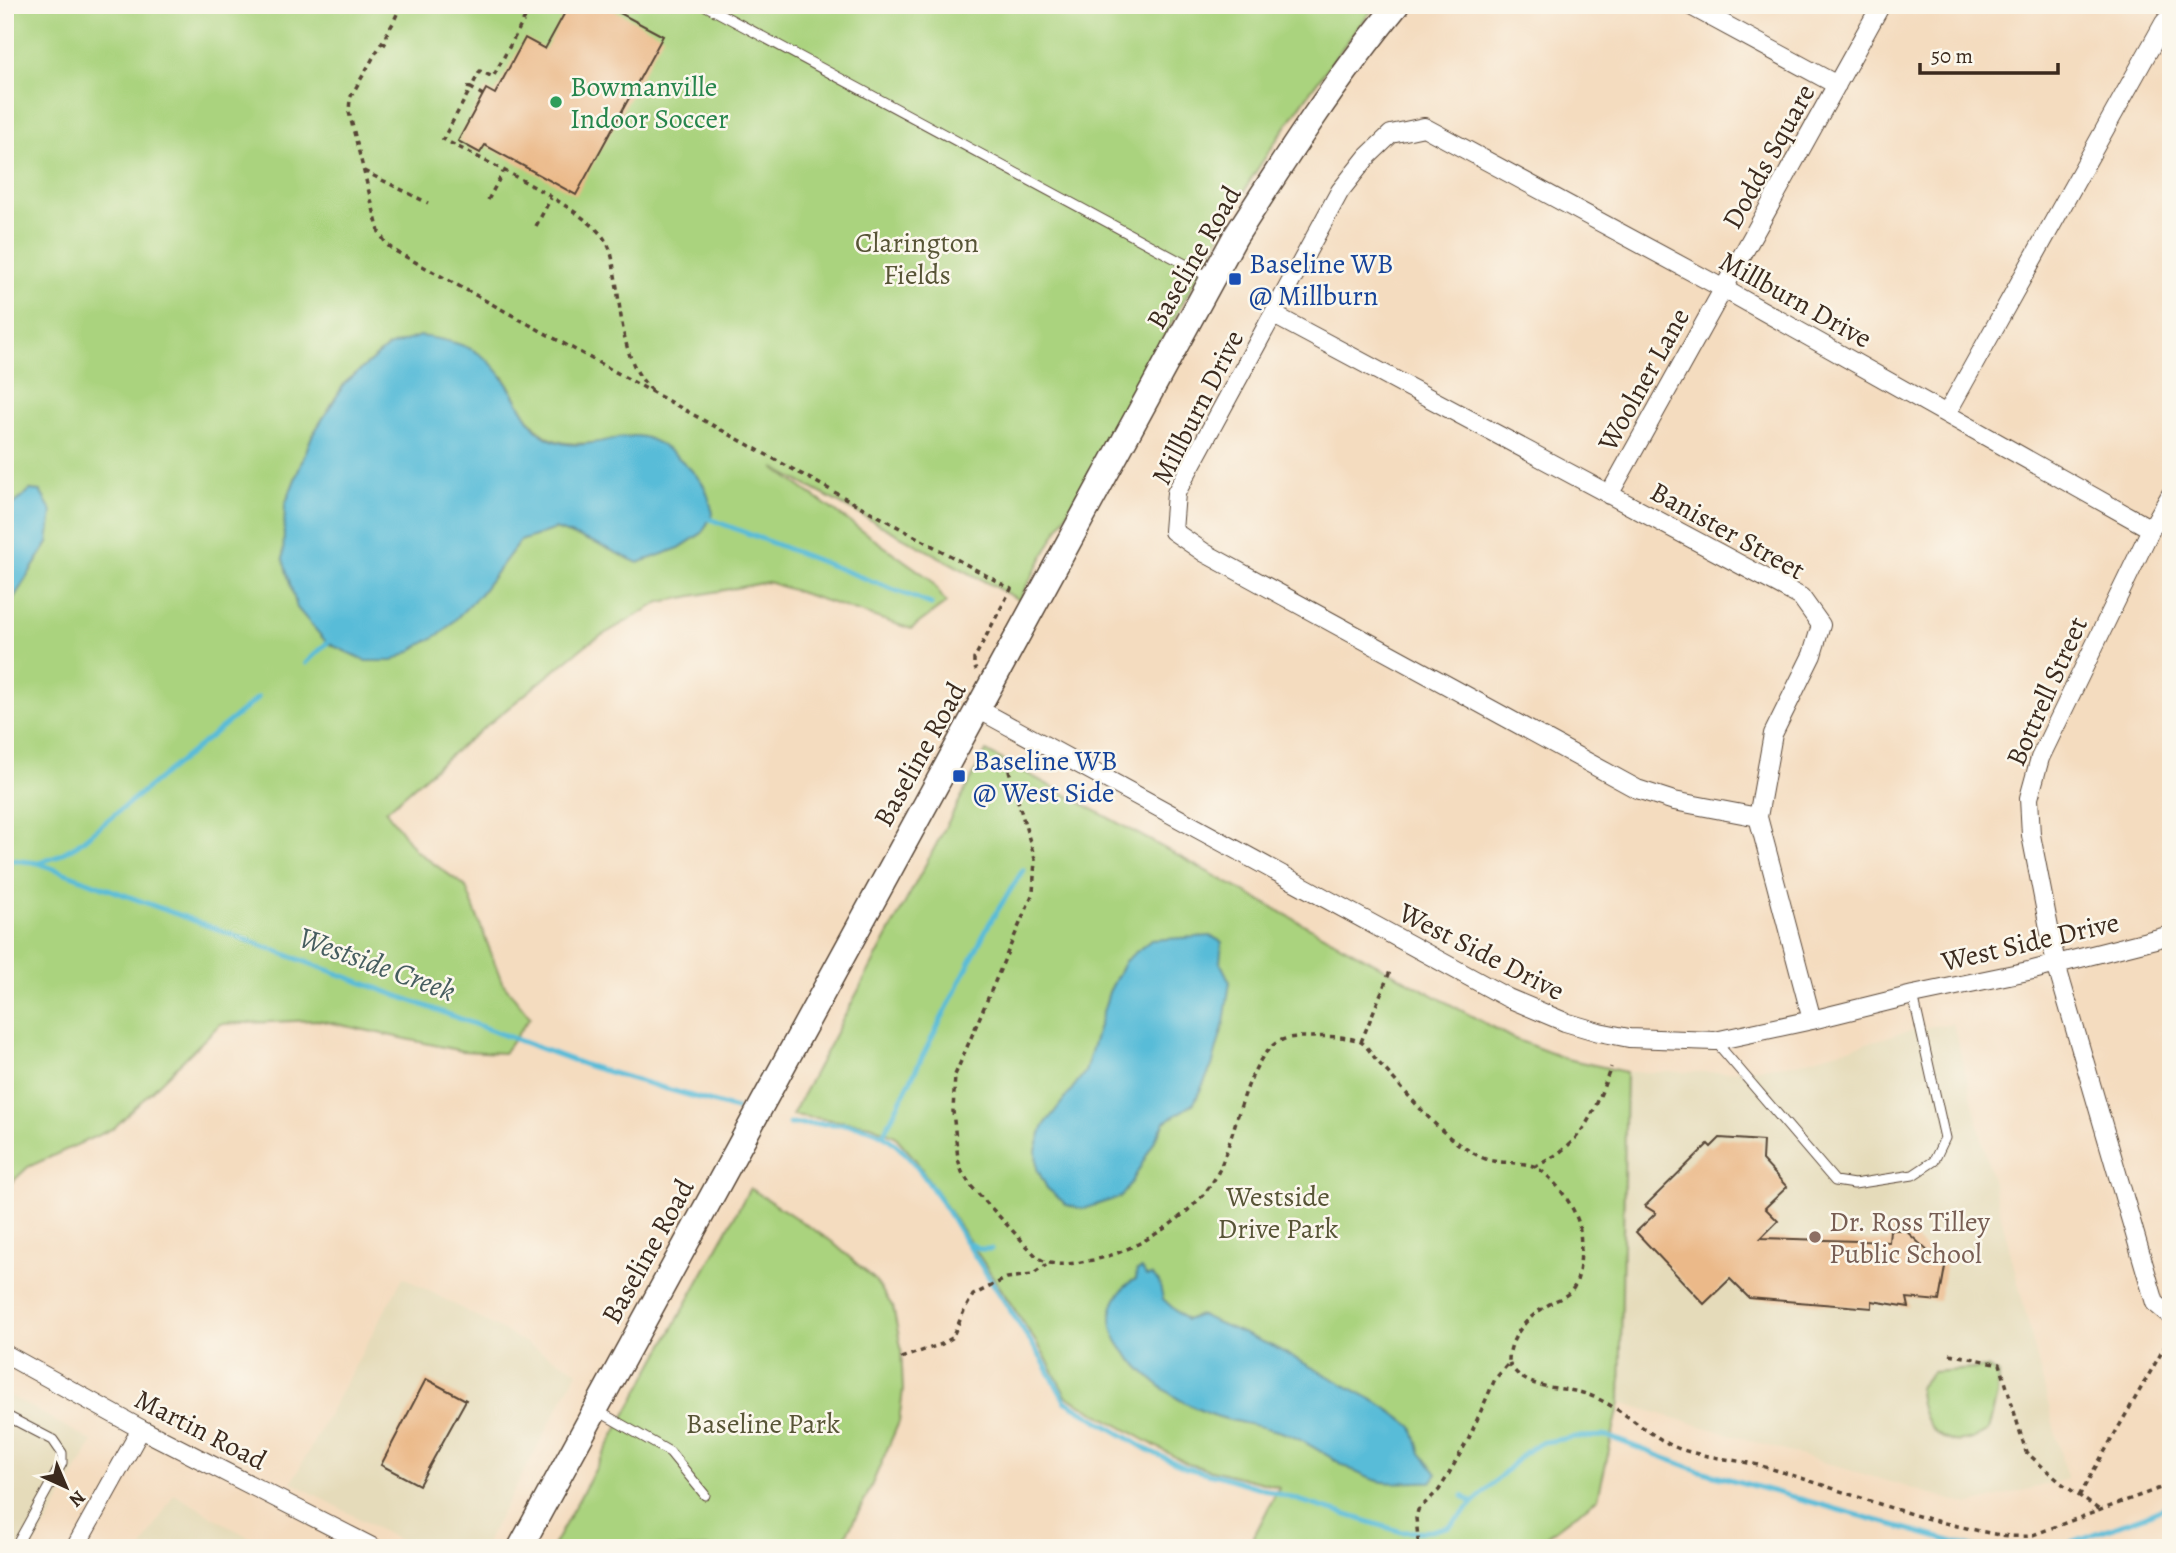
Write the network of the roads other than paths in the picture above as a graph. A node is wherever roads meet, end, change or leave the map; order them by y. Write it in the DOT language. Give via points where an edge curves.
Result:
graph roads {
  1 [pos="704,5"];
  2 [pos="1397,5"];
  3 [pos="1689,5"];
  4 [pos="1881,5"];
  5 [pos="2171,15"];
  6 [pos="1838,85"];
  7 [pos="1212,279"];
  8 [pos="1724,289"];
  9 [pos="1274,315"];
  10 [pos="1947,413"];
  11 [pos="2171,494"];
  12 [pos="1609,495"];
  13 [pos="2151,529"];
  14 [pos="978,709"];
  15 [pos="1758,817"];
  16 [pos="2171,935"];
  17 [pos="2056,964"];
  18 [pos="1913,995"];
  19 [pos="1811,1020"];
  20 [pos="1715,1041"];
  21 [pos="2171,1317"];
  22 [pos="5,1354"];
  23 [pos="594,1409"];
  24 [pos="5,1415"];
  25 [pos="141,1429"];
  26 [pos="705,1495"];
  27 [pos="15,1548"];
  28 [pos="75,1548"];
  29 [pos="374,1548"];
  30 [pos="520,1548"];
  1 -- 7 [label="lane"];
  2 -- 7 [label="street, Baseline Road" via="1298,137"];
  3 -- 6 [label="street, Dodds Square"];
  4 -- 6 [label="street, Dodds Square"];
  5 -- 10 [label="street"];
  6 -- 8 [label="street, Dodds Square"];
  7 -- 14 [label="street, Baseline Road"];
  8 -- 9 [label="street, Millburn Drive" via="1424,127 1391,134 1367,157 1340,191"];
  8 -- 10 [label="street, Millburn Drive"];
  8 -- 12 [label="street, Woolner Lane"];
  9 -- 12 [label="street, Banister Street"];
  9 -- 15 [label="street, Millburn Drive" via="1176,493 1173,531 1205,553 1637,789"];
  10 -- 13 [label="street, Millburn Drive"];
  11 -- 13 [label="street, Bottrell Street"];
  12 -- 15 [label="street, Banister Street" via="1801,597 1821,625 1812,655 1773,734"];
  13 -- 17 [label="street, Bottrell Street" via="2040,758 2029,798 2031,835"];
  14 -- 20 [label="street, West Side Drive" via="1518,1003 1564,1022 1629,1038"];
  14 -- 23 [label="street, Baseline Road"];
  15 -- 19 [label="street, Banister Street"];
  16 -- 17 [label="street, West Side Drive"];
  17 -- 18 [label="street, West Side Drive"];
  17 -- 21 [label="street, Bottrell Street" via="2155,1304"];
  18 -- 19 [label="street, West Side Drive"];
  18 -- 20 [label="lane" via="1945,1138 1934,1161 1913,1175 1854,1184 1835,1181"];
  19 -- 20 [label="street, West Side Drive"];
  22 -- 25 [label="street, Martin Road"];
  23 -- 26 [label="lane" via="670,1452"];
  23 -- 30 [label="street, Baseline Road"];
  24 -- 27 [label="lane" via="53,1440 62,1453 62,1462"];
  25 -- 28 [label="street"];
  25 -- 29 [label="street, Martin Road"];
}
